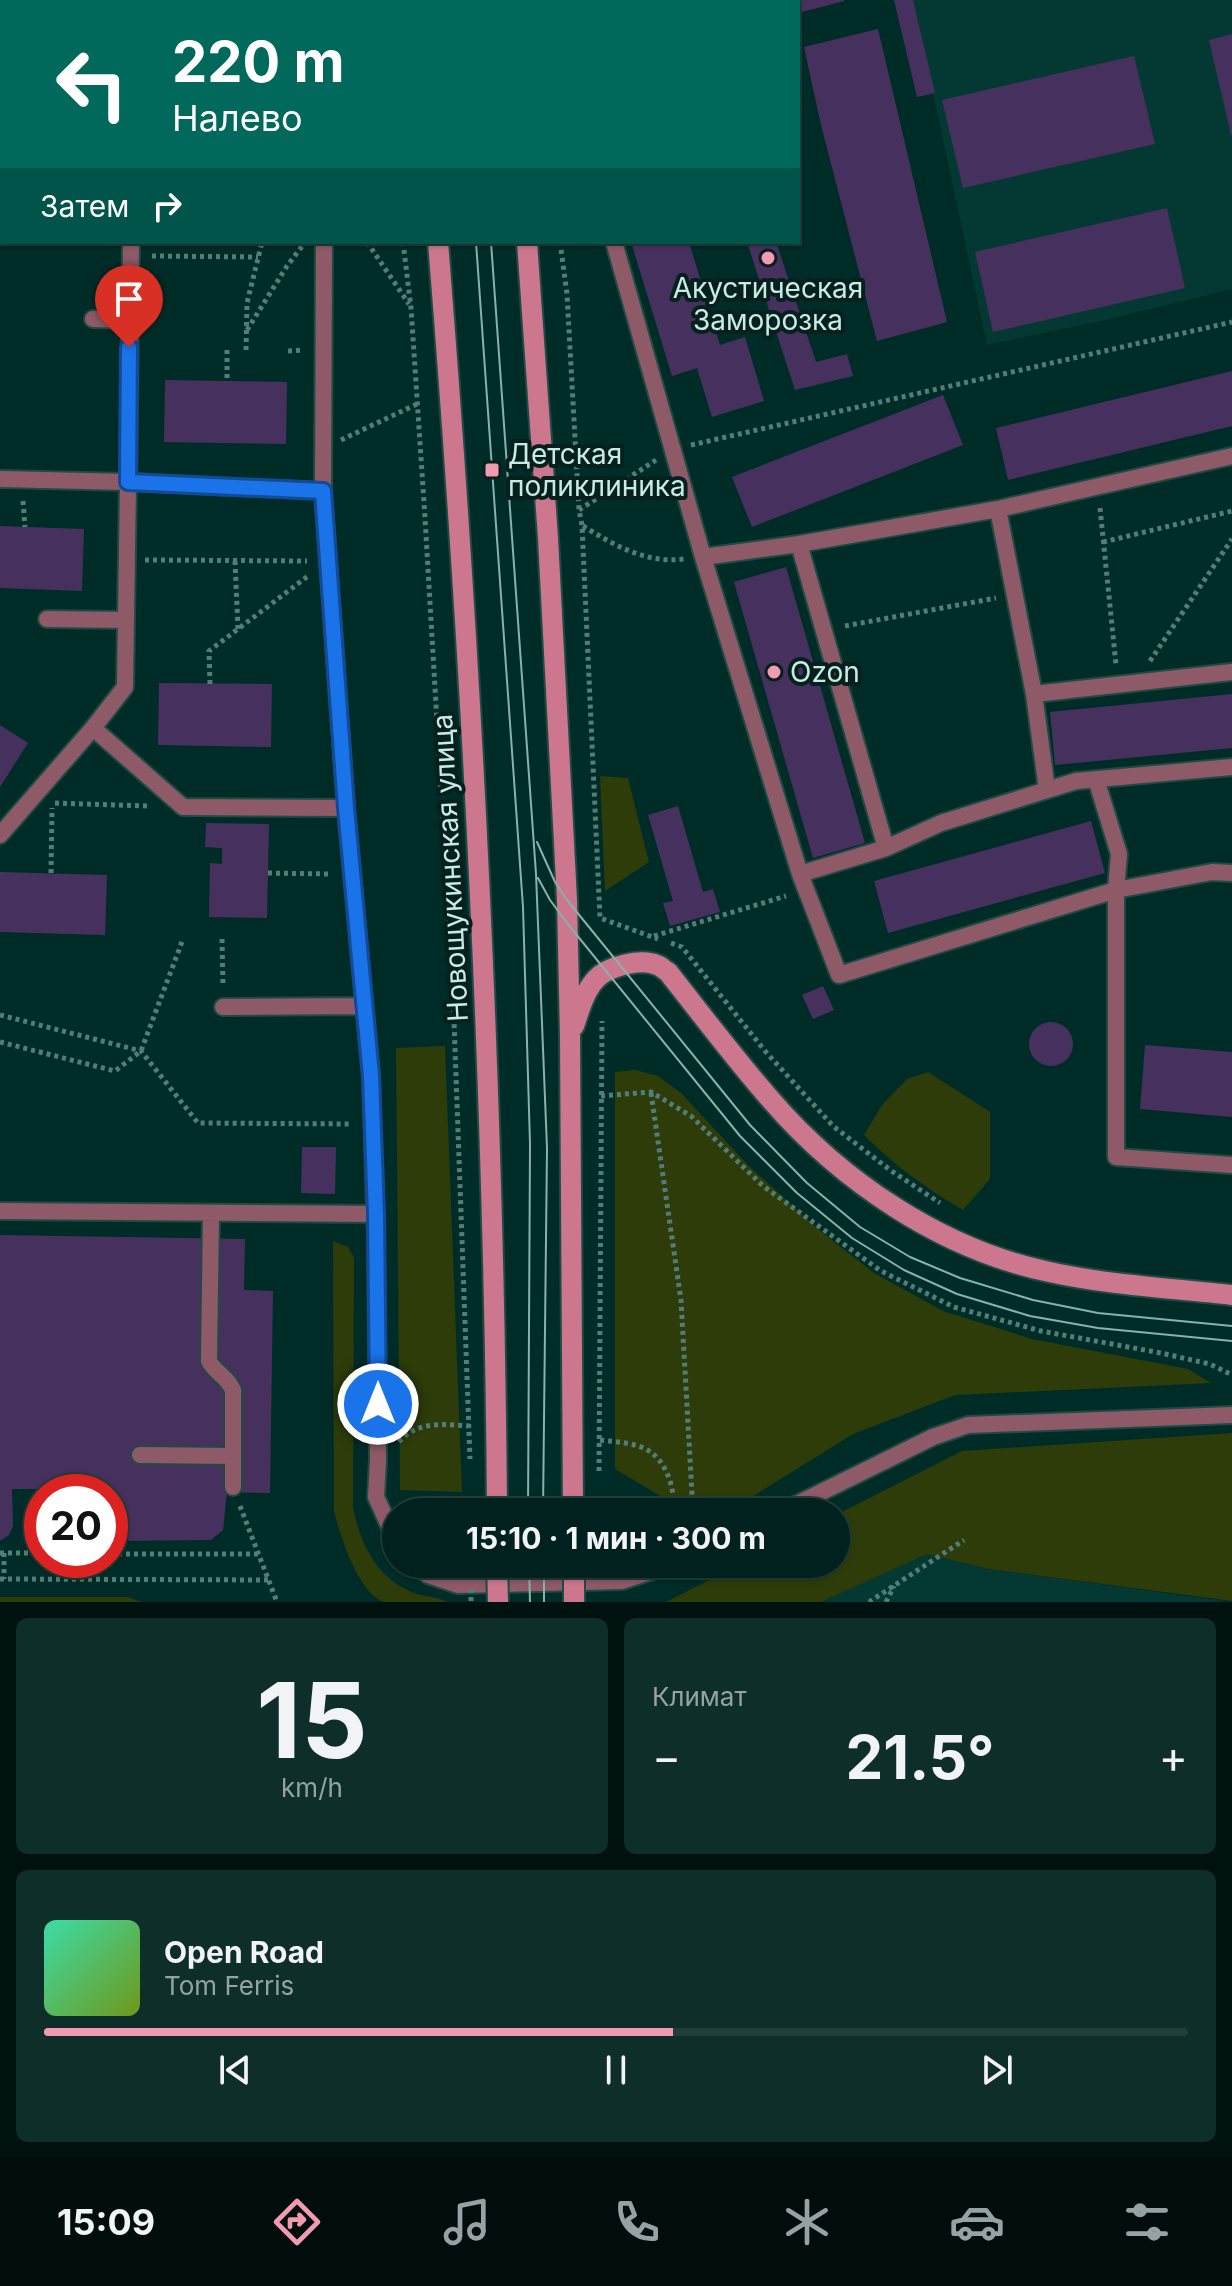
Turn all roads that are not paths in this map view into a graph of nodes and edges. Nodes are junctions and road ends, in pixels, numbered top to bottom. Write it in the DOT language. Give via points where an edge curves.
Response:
graph roads {
  1 [pos="324,244"];
  2 [pos="438,244"];
  3 [pos="527,244"];
  4 [pos="615,244"];
  5 [pos="131,249"];
  6 [pos="93,319"];
  7 [pos="129,320"];
  8 [pos="1232,456"];
  9 [pos="0,479"];
  10 [pos="128,482"];
  11 [pos="323,491"];
  12 [pos="998,509"];
  13 [pos="799,544"];
  14 [pos="703,557"];
  15 [pos="47,619"];
  16 [pos="125,620"];
  17 [pos="1232,672"];
  18 [pos="1034,694"];
  19 [pos="93,728"];
  20 [pos="1232,767"];
  21 [pos="1096,779"];
  22 [pos="1047,790"];
  23 [pos="346,808"];
  24 [pos="0,835"];
  25 [pos="886,848"];
  26 [pos="1232,873"];
  27 [pos="803,882"];
  28 [pos="1116,890"];
  29 [pos="364,1006"];
  30 [pos="223,1007"];
  31 [pos="570,1037"];
  32 [pos="1232,1165"];
  33 [pos="0,1211"];
  34 [pos="211,1213"];
  35 [pos="376,1214"];
  36 [pos="1232,1295"];
  37 [pos="1232,1415"];
  38 [pos="140,1455"];
  39 [pos="233,1456"];
  40 [pos="233,1487"];
  41 [pos="497,1498"];
  42 [pos="573,1498"];
  43 [pos="809,1498"];
  44 [pos="382,1510"];
  45 [pos="437,1578"];
  46 [pos="497,1578"];
  47 [pos="574,1578"];
  48 [pos="631,1578"];
  49 [pos="498,1602"];
  50 [pos="574,1602"];
  1 -- 11 [label="lane"];
  2 -- 41 [label="main road, Новощукинская улица" via="477,817 491,1149"];
  3 -- 31 [label="main road" via="556,677"];
  4 -- 14 [label="lane"];
  5 -- 7 [label="lane"];
  6 -- 7 [label="lane"];
  7 -- 10 [label="lane"];
  8 -- 12 [label="lane"];
  9 -- 10 [label="lane"];
  10 -- 11 [label="lane"];
  10 -- 16 [label="lane"];
  11 -- 23 [label="lane"];
  12 -- 13 [label="lane"];
  12 -- 18 [label="lane"];
  13 -- 14 [label="lane"];
  13 -- 25 [label="lane"];
  14 -- 27 [label="lane"];
  15 -- 16 [label="lane"];
  16 -- 19 [label="lane" via="125,687"];
  17 -- 18 [label="lane"];
  18 -- 22 [label="lane"];
  19 -- 23 [label="lane" via="183,807"];
  19 -- 24 [label="lane"];
  20 -- 21 [label="lane"];
  21 -- 22 [label="lane"];
  21 -- 28 [label="lane" via="1119,854"];
  22 -- 25 [label="lane" via="941,823"];
  23 -- 29 [label="lane"];
  25 -- 27 [label="lane"];
  26 -- 28 [label="lane"];
  27 -- 28 [label="lane" via="839,975"];
  28 -- 32 [label="lane" via="1116,1157"];
  29 -- 30 [label="lane"];
  29 -- 35 [label="lane"];
  31 -- 36 [label="main road" via="586,993 599,975 620,965 656,964 790,1120 845,1172 908,1215 979,1250 1046,1272"];
  31 -- 42 [label="main road"];
  33 -- 34 [label="lane"];
  34 -- 35 [label="lane"];
  34 -- 39 [label="lane" via="209,1361 233,1390"];
  35 -- 44 [label="lane" via="376,1497"];
  37 -- 43 [label="lane" via="968,1425"];
  38 -- 39 [label="lane"];
  39 -- 40 [label="lane"];
  45 -- 48 [label="lane" via="458,1585"];
  46 -- 49 [label="main road, bridge"];
  47 -- 50 [label="main road, bridge"];
}
